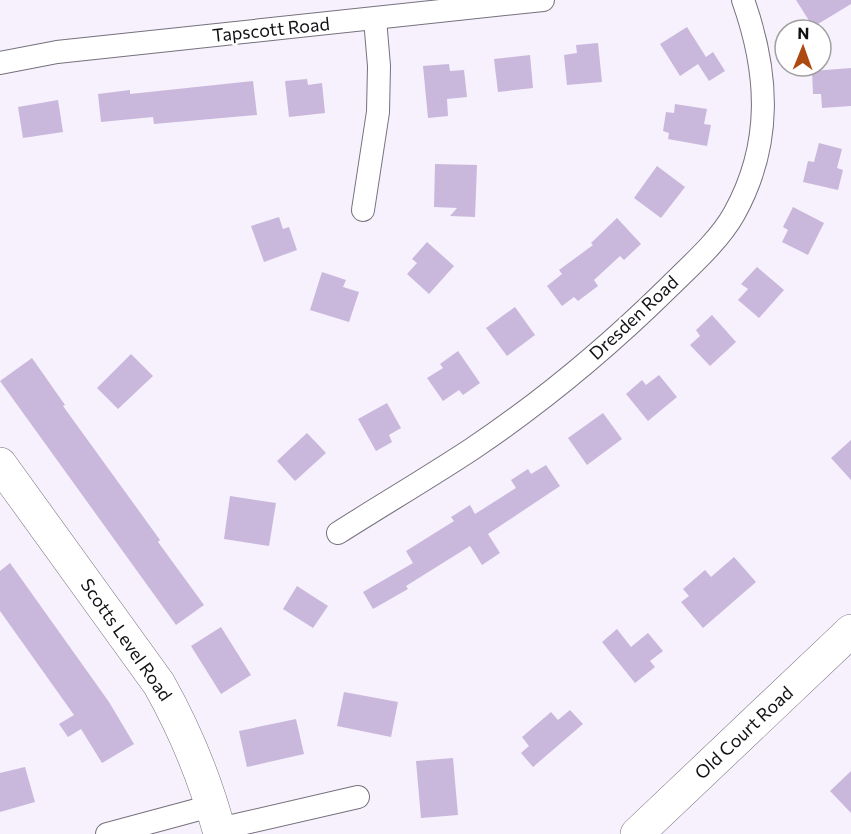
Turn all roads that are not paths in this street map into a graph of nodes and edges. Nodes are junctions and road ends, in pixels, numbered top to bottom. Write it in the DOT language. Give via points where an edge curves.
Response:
graph roads {
  1 [pos="543,0"];
  2 [pos="743,0"];
  3 [pos="375,19"];
  4 [pos="0,63"];
  5 [pos="363,210"];
  6 [pos="0,464"];
  7 [pos="338,533"];
  8 [pos="851,631"];
  9 [pos="358,797"];
  10 [pos="217,823"];
  11 [pos="107,834"];
  12 [pos="638,834"];
  1 -- 3 [label="street, Tapscott Road"];
  2 -- 7 [label="street, Dresden Road" via="760,56 764,108 756,161 734,215 696,260 623,332 552,390 473,448"];
  3 -- 4 [label="street, Tapscott Road" via="57,52"];
  3 -- 5 [label="street" via="378,112"];
  6 -- 10 [label="street, Scotts Level Road" via="159,684 191,746"];
  8 -- 12 [label="street, Old Court Road"];
  9 -- 10 [label="street"];
  10 -- 11 [label="street"];
}
